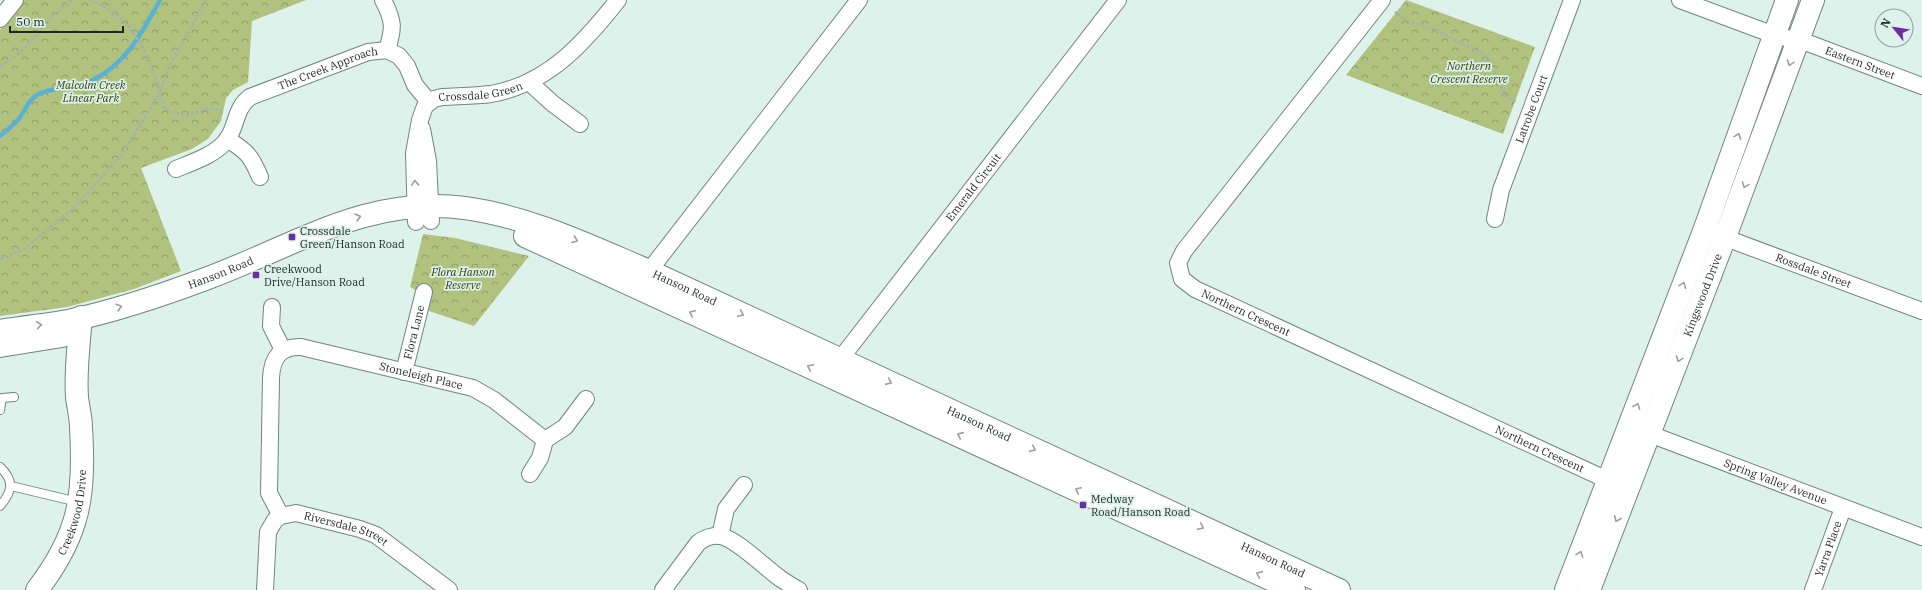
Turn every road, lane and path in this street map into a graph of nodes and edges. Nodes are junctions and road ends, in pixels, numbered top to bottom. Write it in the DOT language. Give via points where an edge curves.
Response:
graph roads {
  1 [pos="15,0"];
  2 [pos="73,0"];
  3 [pos="90,0"];
  4 [pos="206,0"];
  5 [pos="383,0"];
  6 [pos="860,0"];
  7 [pos="1118,0"];
  8 [pos="1382,0"];
  9 [pos="1572,0"];
  10 [pos="1680,0"];
  11 [pos="1787,0"];
  12 [pos="1813,0"];
  13 [pos="612,2"];
  14 [pos="1395,12"];
  15 [pos="0,19"];
  16 [pos="1774,35"];
  17 [pos="1799,40"];
  18 [pos="387,50"];
  19 [pos="1490,61"];
  20 [pos="0,66"];
  21 [pos="1463,77"];
  22 [pos="529,82"];
  23 [pos="1922,86"];
  24 [pos="160,93"];
  25 [pos="429,102"];
  26 [pos="1517,102"];
  27 [pos="237,114"];
  28 [pos="580,124"];
  29 [pos="227,139"];
  30 [pos="176,169"];
  31 [pos="260,177"];
  32 [pos="423,214"];
  33 [pos="1495,219"];
  34 [pos="1704,231"];
  35 [pos="1725,237"];
  36 [pos="0,259"];
  37 [pos="643,279"];
  38 [pos="424,292"];
  39 [pos="272,307"];
  40 [pos="1922,311"];
  41 [pos="87,324"];
  42 [pos="0,331"];
  43 [pos="55,338"];
  44 [pos="0,346"];
  45 [pos="283,350"];
  46 [pos="78,368"];
  47 [pos="837,369"];
  48 [pos="404,372"];
  49 [pos="14,397"];
  50 [pos="586,400"];
  51 [pos="0,410"];
  52 [pos="81,426"];
  53 [pos="1629,426"];
  54 [pos="1650,434"];
  55 [pos="545,440"];
  56 [pos="0,467"];
  57 [pos="530,474"];
  58 [pos="1608,481"];
  59 [pos="744,485"];
  60 [pos="11,486"];
  61 [pos="1629,489"];
  62 [pos="79,503"];
  63 [pos="0,506"];
  64 [pos="1843,508"];
  65 [pos="281,516"];
  66 [pos="720,536"];
  67 [pos="1922,537"];
  68 [pos="37,590"];
  69 [pos="266,590"];
  70 [pos="449,590"];
  71 [pos="662,590"];
  72 [pos="799,590"];
  73 [pos="1294,590"];
  74 [pos="1339,590"];
  75 [pos="1566,590"];
  76 [pos="1589,590"];
  77 [pos="1812,590"];
  1 -- 15 [label="street"];
  2 -- 20 [label="path" via="60,10 25,49"];
  3 -- 24 [label="path" via="130,26 148,60"];
  4 -- 24 [label="path" via="168,69"];
  5 -- 18 [label="street" via="393,24"];
  6 -- 37 [label="street"];
  7 -- 47 [label="street, Emerald Circuit"];
  8 -- 58 [label="street, Northern Crescent" via="1184,251 1178,263 1182,279 1195,289"];
  9 -- 33 [label="street, Latrobe Court" via="1501,190"];
  10 -- 16 [label="street"];
  11 -- 16 [label="street, Kingswood Drive"];
  12 -- 17 [label="street, Kingswood Drive"];
  13 -- 22 [label="street, Crossdale Green" via="575,50 559,64"];
  14 -- 19 [label="path" via="1410,22 1437,30 1479,50"];
  16 -- 17 [label="street"];
  34 -- 16 [label="street, Kingswood Drive, one-way"];
  17 -- 23 [label="street, Eastern Street"];
  17 -- 35 [label="street, Kingswood Drive, one-way"];
  18 -- 25 [label="street, The Creek Approach" via="403,60 415,85"];
  18 -- 27 [label="street, The Creek Approach" via="368,52 250,97 240,106"];
  19 -- 21 [label="path" via="1470,66"];
  19 -- 26 [label="path" via="1506,97"];
  22 -- 25 [label="street, Crossdale Green" via="492,94 442,97"];
  22 -- 28 [label="street, Crossdale Green"];
  24 -- 27 [label="path" via="165,109 186,116 209,108"];
  24 -- 36 [label="path" via="120,157 74,208 24,248"];
  25 -- 32 [label="street, Crossdale Green" via="422,111 414,153"];
  27 -- 29 [label="street, The Creek Approach"];
  29 -- 30 [label="street, The Creek Approach" via="206,156"];
  29 -- 31 [label="street" via="247,152"];
  32 -- 37 [label="street, Hanson Road" via="464,208 517,220 581,242"];
  32 -- 41 [label="street, Hanson Road" via="310,247 168,308"];
  34 -- 35 [label="street, Rossdale Street"];
  53 -- 34 [label="street, Kingswood Drive, one-way"];
  35 -- 40 [label="street, Rossdale Street"];
  35 -- 54 [label="street, Kingswood Drive, one-way"];
  37 -- 47 [label="street, Hanson Road"];
  38 -- 48 [label="street, Flora Lane"];
  39 -- 45 [label="street" via="271,326"];
  42 -- 41 [label="street, Hanson Road, one-way"];
  41 -- 43 [label="street, Hanson Road"];
  41 -- 46 [label="street, Creekwood Drive"];
  41 -- 52 [label="street, Creekwood Drive" via="91,379"];
  43 -- 44 [label="street, Hanson Road"];
  43 -- 46 [label="street" via="72,355"];
  45 -- 48 [label="street, Stoneleigh Place" via="301,347"];
  45 -- 65 [label="street" via="272,365 271,373 268,484 271,498"];
  46 -- 52 [label="street, Creekwood Drive" via="77,396"];
  73 -- 47 [label="street, Hanson Road, one-way"];
  47 -- 74 [label="street, Hanson Road, one-way"];
  48 -- 55 [label="street, Stoneleigh Place" via="473,388 494,400"];
  49 -- 51 [label="lane" via="2,398"];
  50 -- 55 [label="street" via="565,427"];
  52 -- 62 [label="street, Creekwood Drive"];
  53 -- 54 [label="street, Spring Valley Avenue"];
  53 -- 58 [label="street, Kingswood Drive"];
  54 -- 61 [label="street, Kingswood Drive"];
  54 -- 64 [label="street, Spring Valley Avenue"];
  55 -- 57 [label="street" via="540,458"];
  56 -- 60 [label="lane"];
  58 -- 61 [label="street, Northern Crescent"];
  75 -- 58 [label="street, Kingswood Drive, one-way"];
  59 -- 66 [label="street" via="726,509"];
  60 -- 62 [label="lane"];
  60 -- 63 [label="lane" via="9,495"];
  61 -- 76 [label="street, Kingswood Drive, one-way"];
  62 -- 68 [label="street, Creekwood Drive" via="67,544"];
  64 -- 67 [label="street, Spring Valley Avenue"];
  64 -- 77 [label="street, Yarra Place"];
  65 -- 69 [label="street" via="275,520 268,532"];
  65 -- 70 [label="street, Riversdale Street" via="296,513 368,531 385,540"];
  66 -- 71 [label="street" via="712,536 698,543"];
  66 -- 72 [label="street" via="734,542"];
}
